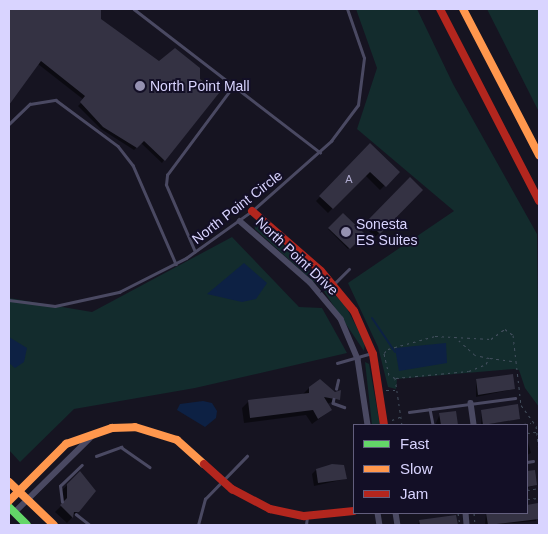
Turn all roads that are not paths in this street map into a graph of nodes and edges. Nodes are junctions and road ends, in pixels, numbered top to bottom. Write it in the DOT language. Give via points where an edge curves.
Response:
graph roads {
  1 [pos="134,9"];
  2 [pos="347,9"];
  3 [pos="440,9"];
  4 [pos="463,9"];
  5 [pos="234,85"];
  6 [pos="9,124"];
  7 [pos="320,152"];
  8 [pos="539,156"];
  9 [pos="539,201"];
  10 [pos="252,211"];
  11 [pos="240,221"];
  12 [pos="195,252"];
  13 [pos="176,264"];
  14 [pos="349,269"];
  15 [pos="334,284"];
  16 [pos="9,300"];
  17 [pos="372,352"];
  18 [pos="358,359"];
  19 [pos="337,364"];
  20 [pos="338,380"];
  21 [pos="336,389"];
  22 [pos="515,398"];
  23 [pos="334,399"];
  24 [pos="471,403"];
  25 [pos="344,407"];
  26 [pos="430,409"];
  27 [pos="409,412"];
  28 [pos="387,423"];
  29 [pos="368,424"];
  30 [pos="432,424"];
  31 [pos="474,424"];
  32 [pos="100,432"];
  33 [pos="96,456"];
  34 [pos="247,456"];
  35 [pos="533,461"];
  36 [pos="528,462"];
  37 [pos="82,465"];
  38 [pos="150,467"];
  39 [pos="222,481"];
  40 [pos="9,482"];
  41 [pos="18,490"];
  42 [pos="27,499"];
  43 [pos="9,501"];
  44 [pos="62,502"];
  45 [pos="353,511"];
  46 [pos="11,513"];
  47 [pos="76,514"];
  48 [pos="307,516"];
  49 [pos="27,525"];
  50 [pos="54,525"];
  51 [pos="90,525"];
  52 [pos="198,525"];
  53 [pos="306,525"];
  1 -- 5 [label="lane"];
  2 -- 7 [label="lane, North Point Circle" via="364,58 363,88 354,112"];
  3 -- 9 [label="main road"];
  4 -- 8 [label="main road"];
  5 -- 7 [label="lane"];
  5 -- 12 [label="lane" via="166,175 166,185"];
  6 -- 13 [label="lane" via="30,104 56,100 118,146 133,165"];
  7 -- 10 [label="lane, North Point Circle"];
  10 -- 11 [label="lane, North Point Circle"];
  10 -- 15 [label="main road, North Point Drive"];
  11 -- 12 [label="lane, North Point Circle"];
  11 -- 18 [label="street, North Point Drive" via="322,294 341,319"];
  12 -- 13 [label="lane, North Point Circle"];
  13 -- 16 [label="lane, North Point Circle" via="128,289 83,302 45,306"];
  14 -- 15 [label="lane"];
  15 -- 17 [label="main road, North Point Drive" via="354,311"];
  17 -- 18 [label="lane"];
  17 -- 28 [label="main road, North Point Drive"];
  18 -- 19 [label="lane"];
  18 -- 29 [label="street, North Point Drive"];
  20 -- 21 [label="lane"];
  22 -- 24 [label="lane"];
  23 -- 25 [label="lane" via="333,403"];
  24 -- 26 [label="lane"];
  24 -- 31 [label="street"];
  26 -- 27 [label="lane"];
  26 -- 30 [label="lane"];
  32 -- 39 [label="main road" via="135,427 166,435"];
  32 -- 41 [label="main road" via="66,444"];
  32 -- 42 [label="street" via="73,451"];
  33 -- 38 [label="lane" via="121,447"];
  34 -- 39 [label="lane"];
  35 -- 36 [label="lane"];
  37 -- 44 [label="lane" via="60,486"];
  39 -- 48 [label="main road" via="260,506"];
  39 -- 52 [label="lane" via="205,499"];
  40 -- 41 [label="main road"];
  41 -- 42 [label="main road"];
  41 -- 43 [label="main road"];
  42 -- 46 [label="street"];
  42 -- 50 [label="main road"];
  45 -- 48 [label="main road"];
  46 -- 49 [label="main road"];
  47 -- 51 [label="lane"];
  48 -- 53 [label="lane"];
}
